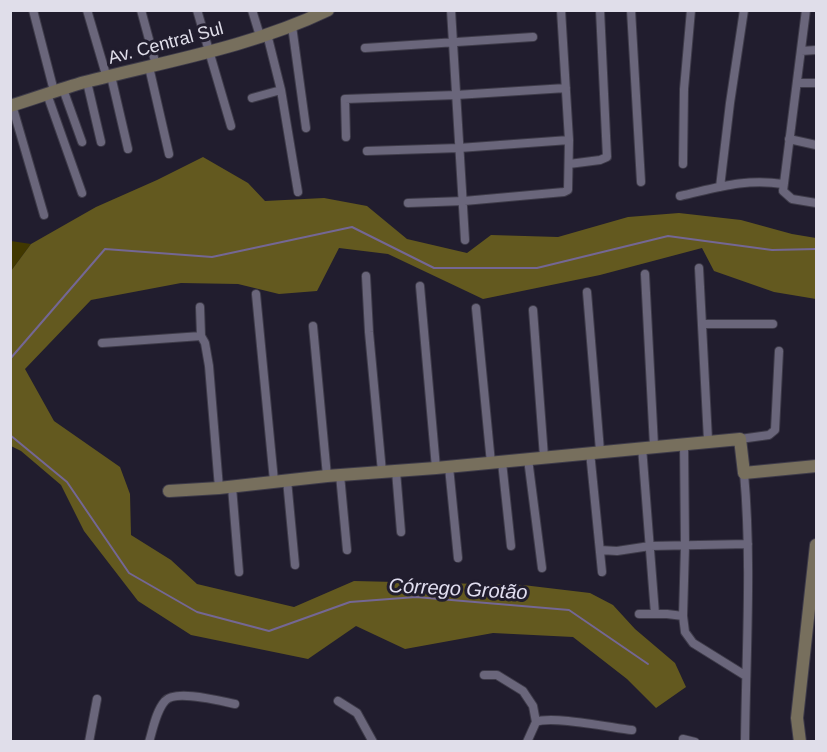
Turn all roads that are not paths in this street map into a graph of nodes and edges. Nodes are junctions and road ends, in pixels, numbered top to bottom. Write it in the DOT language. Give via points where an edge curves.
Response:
graph roads {
  1 [pos="33,10"];
  2 [pos="87,10"];
  3 [pos="141,10"];
  4 [pos="197,10"];
  5 [pos="252,10"];
  6 [pos="328,10"];
  7 [pos="451,10"];
  8 [pos="561,10"];
  9 [pos="600,10"];
  10 [pos="631,10"];
  11 [pos="691,10"];
  12 [pos="744,10"];
  13 [pos="806,10"];
  14 [pos="305,16"];
  15 [pos="292,26"];
  16 [pos="263,35"];
  17 [pos="533,37"];
  18 [pos="453,42"];
  19 [pos="365,48"];
  20 [pos="816,50"];
  21 [pos="801,51"];
  22 [pos="211,52"];
  23 [pos="153,66"];
  24 [pos="109,77"];
  25 [pos="87,82"];
  26 [pos="796,83"];
  27 [pos="816,83"];
  28 [pos="566,88"];
  29 [pos="281,90"];
  30 [pos="55,91"];
  31 [pos="456,95"];
  32 [pos="252,98"];
  33 [pos="11,106"];
  34 [pos="231,126"];
  35 [pos="306,128"];
  36 [pos="346,136"];
  37 [pos="789,139"];
  38 [pos="569,140"];
  39 [pos="82,142"];
  40 [pos="101,142"];
  41 [pos="816,146"];
  42 [pos="459,148"];
  43 [pos="128,149"];
  44 [pos="367,151"];
  45 [pos="169,154"];
  46 [pos="569,164"];
  47 [pos="683,164"];
  48 [pos="641,182"];
  49 [pos="783,184"];
  50 [pos="720,187"];
  51 [pos="298,192"];
  52 [pos="82,193"];
  53 [pos="680,196"];
  54 [pos="464,201"];
  55 [pos="408,203"];
  56 [pos="816,203"];
  57 [pos="44,215"];
  58 [pos="465,240"];
  59 [pos="699,268"];
  60 [pos="645,274"];
  61 [pos="366,276"];
  62 [pos="420,286"];
  63 [pos="587,292"];
  64 [pos="256,294"];
  65 [pos="200,307"];
  66 [pos="476,308"];
  67 [pos="534,310"];
  68 [pos="704,324"];
  69 [pos="772,324"];
  70 [pos="313,326"];
  71 [pos="201,336"];
  72 [pos="102,344"];
  73 [pos="779,351"];
  74 [pos="740,439"];
  75 [pos="708,441"];
  76 [pos="684,443"];
  77 [pos="648,446"];
  78 [pos="595,452"];
  79 [pos="544,457"];
  80 [pos="528,459"];
  81 [pos="496,462"];
  82 [pos="816,466"];
  83 [pos="449,467"];
  84 [pos="436,468"];
  85 [pos="396,471"];
  86 [pos="382,472"];
  87 [pos="744,473"];
  88 [pos="333,476"];
  89 [pos="281,481"];
  90 [pos="226,487"];
  91 [pos="169,491"];
  92 [pos="401,532"];
  93 [pos="748,544"];
  94 [pos="816,544"];
  95 [pos="511,546"];
  96 [pos="650,546"];
  97 [pos="686,546"];
  98 [pos="347,550"];
  99 [pos="600,550"];
  100 [pos="458,558"];
  101 [pos="295,565"];
  102 [pos="542,568"];
  103 [pos="239,572"];
  104 [pos="602,572"];
  105 [pos="814,590"];
  106 [pos="639,614"];
  107 [pos="655,614"];
  108 [pos="683,616"];
  109 [pos="484,675"];
  110 [pos="746,676"];
  111 [pos="98,699"];
  112 [pos="338,700"];
  113 [pos="235,704"];
  114 [pos="537,722"];
  115 [pos="632,730"];
  116 [pos="89,741"];
  117 [pos="149,741"];
  118 [pos="374,741"];
  119 [pos="527,741"];
  120 [pos="683,741"];
  121 [pos="695,741"];
  122 [pos="745,741"];
  123 [pos="800,741"];
  1 -- 30 [label="street"];
  2 -- 24 [label="street"];
  3 -- 23 [label="street"];
  4 -- 22 [label="street"];
  5 -- 16 [label="street"];
  6 -- 14 [label="street, Av. Central Sul"];
  7 -- 18 [label="street"];
  8 -- 28 [label="street"];
  9 -- 46 [label="street" via="607,157"];
  10 -- 48 [label="street"];
  11 -- 47 [label="street"];
  12 -- 50 [label="street"];
  13 -- 21 [label="street"];
  14 -- 15 [label="street, Av. Central Sul"];
  15 -- 16 [label="street, Av. Central Sul"];
  15 -- 35 [label="street"];
  16 -- 22 [label="street, Av. Central Sul"];
  16 -- 29 [label="street"];
  17 -- 18 [label="street"];
  18 -- 19 [label="street"];
  18 -- 31 [label="street"];
  20 -- 21 [label="street"];
  21 -- 26 [label="street"];
  22 -- 23 [label="street, Av. Central Sul"];
  22 -- 34 [label="street"];
  23 -- 24 [label="street, Av. Central Sul"];
  23 -- 45 [label="street"];
  24 -- 25 [label="street, Av. Central Sul"];
  24 -- 43 [label="street"];
  25 -- 30 [label="street, Av. Central Sul"];
  25 -- 40 [label="street"];
  26 -- 27 [label="street"];
  26 -- 37 [label="street"];
  28 -- 31 [label="street"];
  28 -- 38 [label="street"];
  29 -- 32 [label="street"];
  29 -- 51 [label="street"];
  30 -- 33 [label="street, Av. Central Sul"];
  30 -- 39 [label="street"];
  30 -- 52 [label="street"];
  31 -- 36 [label="street" via="345,99"];
  31 -- 42 [label="street"];
  33 -- 57 [label="street"];
  37 -- 41 [label="street"];
  37 -- 49 [label="street"];
  38 -- 42 [label="street"];
  38 -- 46 [label="street"];
  42 -- 44 [label="street"];
  42 -- 54 [label="street"];
  46 -- 54 [label="street" via="569,185 564,192"];
  49 -- 50 [label="street" via="757,181"];
  49 -- 56 [label="street" via="785,194 792,199"];
  50 -- 53 [label="street"];
  54 -- 55 [label="street"];
  54 -- 58 [label="street"];
  59 -- 68 [label="street"];
  60 -- 77 [label="street"];
  61 -- 86 [label="street"];
  62 -- 84 [label="street"];
  63 -- 78 [label="street"];
  64 -- 89 [label="street"];
  65 -- 71 [label="street"];
  66 -- 81 [label="street"];
  67 -- 79 [label="street"];
  68 -- 69 [label="street"];
  68 -- 75 [label="street"];
  70 -- 88 [label="street"];
  71 -- 72 [label="street"];
  71 -- 90 [label="street"];
  73 -- 74 [label="street" via="775,430 769,435"];
  74 -- 75 [label="street"];
  74 -- 87 [label="street"];
  75 -- 76 [label="street"];
  76 -- 77 [label="street"];
  76 -- 97 [label="street"];
  77 -- 78 [label="street"];
  77 -- 96 [label="street"];
  78 -- 79 [label="street"];
  78 -- 99 [label="street"];
  79 -- 80 [label="street"];
  80 -- 81 [label="street"];
  80 -- 102 [label="street"];
  81 -- 83 [label="street"];
  81 -- 95 [label="street"];
  82 -- 87 [label="street"];
  83 -- 84 [label="street"];
  83 -- 100 [label="street"];
  84 -- 85 [label="street"];
  85 -- 86 [label="street"];
  85 -- 92 [label="street"];
  86 -- 88 [label="street"];
  87 -- 93 [label="street"];
  88 -- 89 [label="street"];
  88 -- 98 [label="street"];
  89 -- 90 [label="street"];
  89 -- 101 [label="street"];
  90 -- 91 [label="street"];
  90 -- 103 [label="street"];
  93 -- 97 [label="street"];
  93 -- 110 [label="street"];
  94 -- 105 [label="street"];
  96 -- 97 [label="street"];
  96 -- 99 [label="street"];
  96 -- 107 [label="street"];
  97 -- 108 [label="street"];
  99 -- 104 [label="street"];
  105 -- 123 [label="street" via="797,718"];
  106 -- 107 [label="street"];
  107 -- 108 [label="street"];
  108 -- 110 [label="street" via="685,632 693,643"];
  109 -- 114 [label="street" via="497,675 523,691"];
  110 -- 122 [label="street"];
  111 -- 116 [label="street"];
  112 -- 118 [label="street" via="357,713"];
  113 -- 117 [label="street" via="171,696 162,705"];
  114 -- 115 [label="street" via="563,720"];
  114 -- 119 [label="street"];
  120 -- 121 [label="street"];
}
